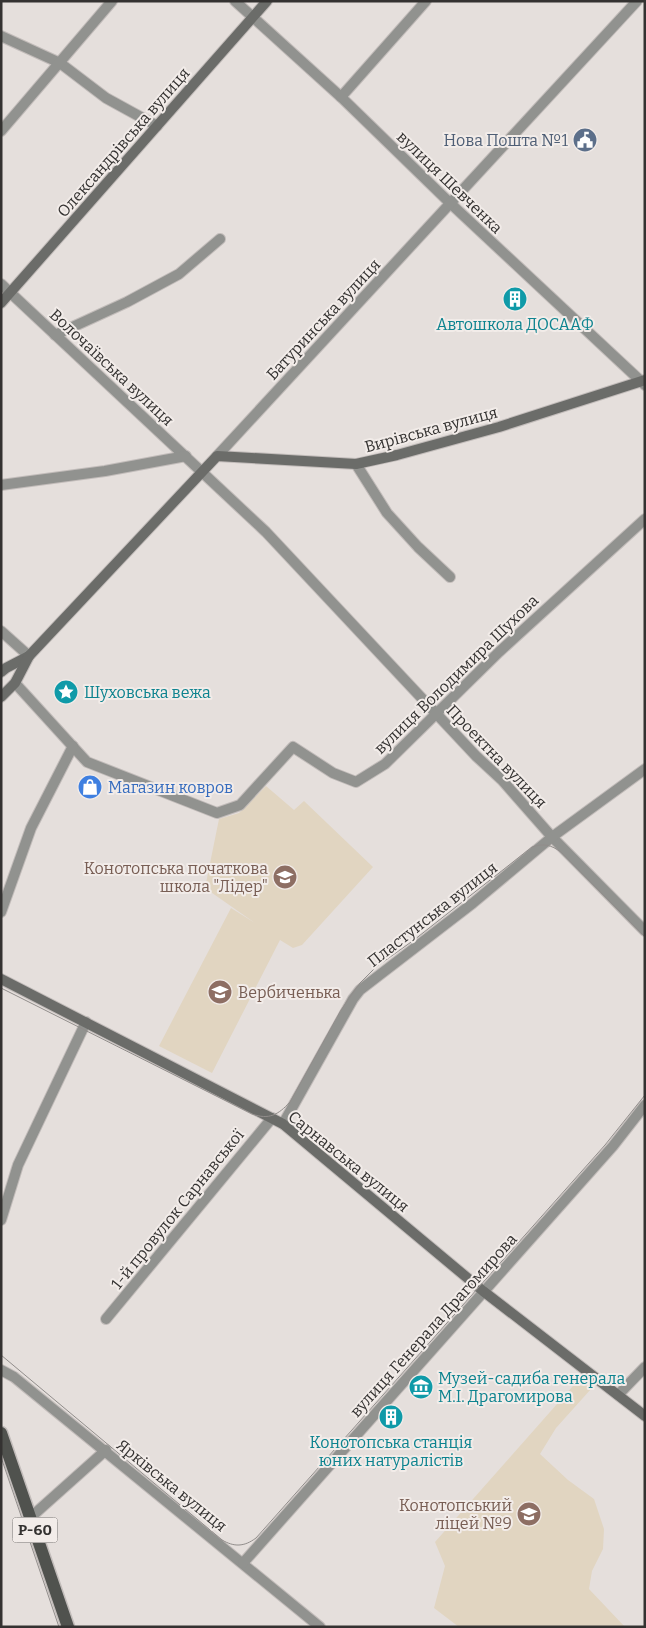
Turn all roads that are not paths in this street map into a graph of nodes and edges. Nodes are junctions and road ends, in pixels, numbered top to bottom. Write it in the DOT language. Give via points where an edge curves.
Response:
graph roads {
  1 [pos="112,1"];
  2 [pos="235,1"];
  3 [pos="267,1"];
  4 [pos="426,1"];
  5 [pos="637,1"];
  6 [pos="252,18"];
  7 [pos="1,36"];
  8 [pos="60,63"];
  9 [pos="341,98"];
  10 [pos="156,126"];
  11 [pos="1,131"];
  12 [pos="450,203"];
  13 [pos="220,239"];
  14 [pos="1,284"];
  15 [pos="10,293"];
  16 [pos="1,303"];
  17 [pos="55,335"];
  18 [pos="643,382"];
  19 [pos="186,456"];
  20 [pos="217,456"];
  21 [pos="356,464"];
  22 [pos="202,472"];
  23 [pos="1,485"];
  24 [pos="645,519"];
  25 [pos="450,576"];
  26 [pos="1,630"];
  27 [pos="29,656"];
  28 [pos="1,672"];
  29 [pos="15,683"];
  30 [pos="1,697"];
  31 [pos="436,713"];
  32 [pos="72,746"];
  33 [pos="645,769"];
  34 [pos="552,837"];
  35 [pos="1,912"];
  36 [pos="645,931"];
  37 [pos="1,979"];
  38 [pos="86,1022"];
  39 [pos="645,1105"];
  40 [pos="272,1118"];
  41 [pos="283,1124"];
  42 [pos="1,1220"];
  43 [pos="483,1291"];
  44 [pos="106,1319"];
  45 [pos="645,1367"];
  46 [pos="1,1370"];
  47 [pos="618,1395"];
  48 [pos="645,1416"];
  49 [pos="1,1433"];
  50 [pos="106,1450"];
  51 [pos="31,1517"];
  52 [pos="243,1563"];
  53 [pos="68,1627"];
  54 [pos="320,1627"];
  1 -- 8 [label="street"];
  2 -- 6 [label="street, вулиця Шевченка"];
  3 -- 6 [label="main road, Олександрівська вулиця"];
  4 -- 9 [label="street"];
  5 -- 12 [label="street, Батуринська вулиця"];
  6 -- 9 [label="street, вулиця Шевченка"];
  6 -- 10 [label="main road, Олександрівська вулиця"];
  7 -- 8 [label="street"];
  8 -- 10 [label="street" via="106,98"];
  8 -- 11 [label="street"];
  9 -- 12 [label="street, вулиця Шевченка"];
  10 -- 15 [label="main road, Олександрівська вулиця"];
  12 -- 18 [label="street, вулиця Шевченка"];
  12 -- 20 [label="street, Батуринська вулиця"];
  13 -- 17 [label="street" via="180,274"];
  14 -- 15 [label="street, Волочаївська вулиця"];
  15 -- 16 [label="main road, Олександрівська вулиця"];
  15 -- 17 [label="street, Волочаївська вулиця"];
  17 -- 19 [label="street, Волочаївська вулиця"];
  18 -- 21 [label="main road, Вирівська вулиця" via="499,427"];
  19 -- 22 [label="street, Волочаївська вулиця"];
  19 -- 23 [label="street"];
  20 -- 21 [label="main road, Вирівська вулиця"];
  20 -- 22 [label="main road, Батуринська вулиця"];
  21 -- 25 [label="street" via="387,514"];
  22 -- 27 [label="main road, Батуринська вулиця"];
  22 -- 31 [label="street, Проектна вулиця" via="266,532"];
  24 -- 31 [label="street, вулиця Володимира Шухова"];
  26 -- 27 [label="street"];
  27 -- 28 [label="main road"];
  27 -- 29 [label="main road"];
  29 -- 30 [label="main road"];
  29 -- 32 [label="street, вулиця Володимира Шухова"];
  31 -- 32 [label="street, вулиця Володимира Шухова" via="385,764 356,782 333,773 293,747 240,804 217,814 87,762"];
  31 -- 34 [label="street, Проектна вулиця"];
  32 -- 35 [label="street" via="31,828"];
  33 -- 34 [label="street, Пластунська вулиця"];
  34 -- 36 [label="street, Проектна вулиця"];
  34 -- 41 [label="street, Пластунська вулиця" via="360,990"];
  37 -- 38 [label="main road, Сарнавська вулиця"];
  38 -- 40 [label="main road, Сарнавська вулиця"];
  38 -- 42 [label="street" via="18,1165"];
  39 -- 43 [label="street, вулиця Генерала Драгомирова" via="613,1146"];
  40 -- 41 [label="main road, Сарнавська вулиця"];
  40 -- 44 [label="street, 1-й провулок Сарнавської"];
  41 -- 43 [label="main road, Сарнавська вулиця"];
  43 -- 47 [label="main road, Сарнавська вулиця"];
  43 -- 52 [label="street, вулиця Генерала Драгомирова"];
  45 -- 47 [label="street"];
  46 -- 50 [label="street, Ярківська вулиця"];
  47 -- 48 [label="main road, Сарнавська вулиця"];
  49 -- 51 [label="main road, Р-60"];
  50 -- 51 [label="street"];
  50 -- 52 [label="street, Ярківська вулиця"];
  51 -- 53 [label="main road, Р-60"];
  52 -- 54 [label="street, Ярківська вулиця"];
}
